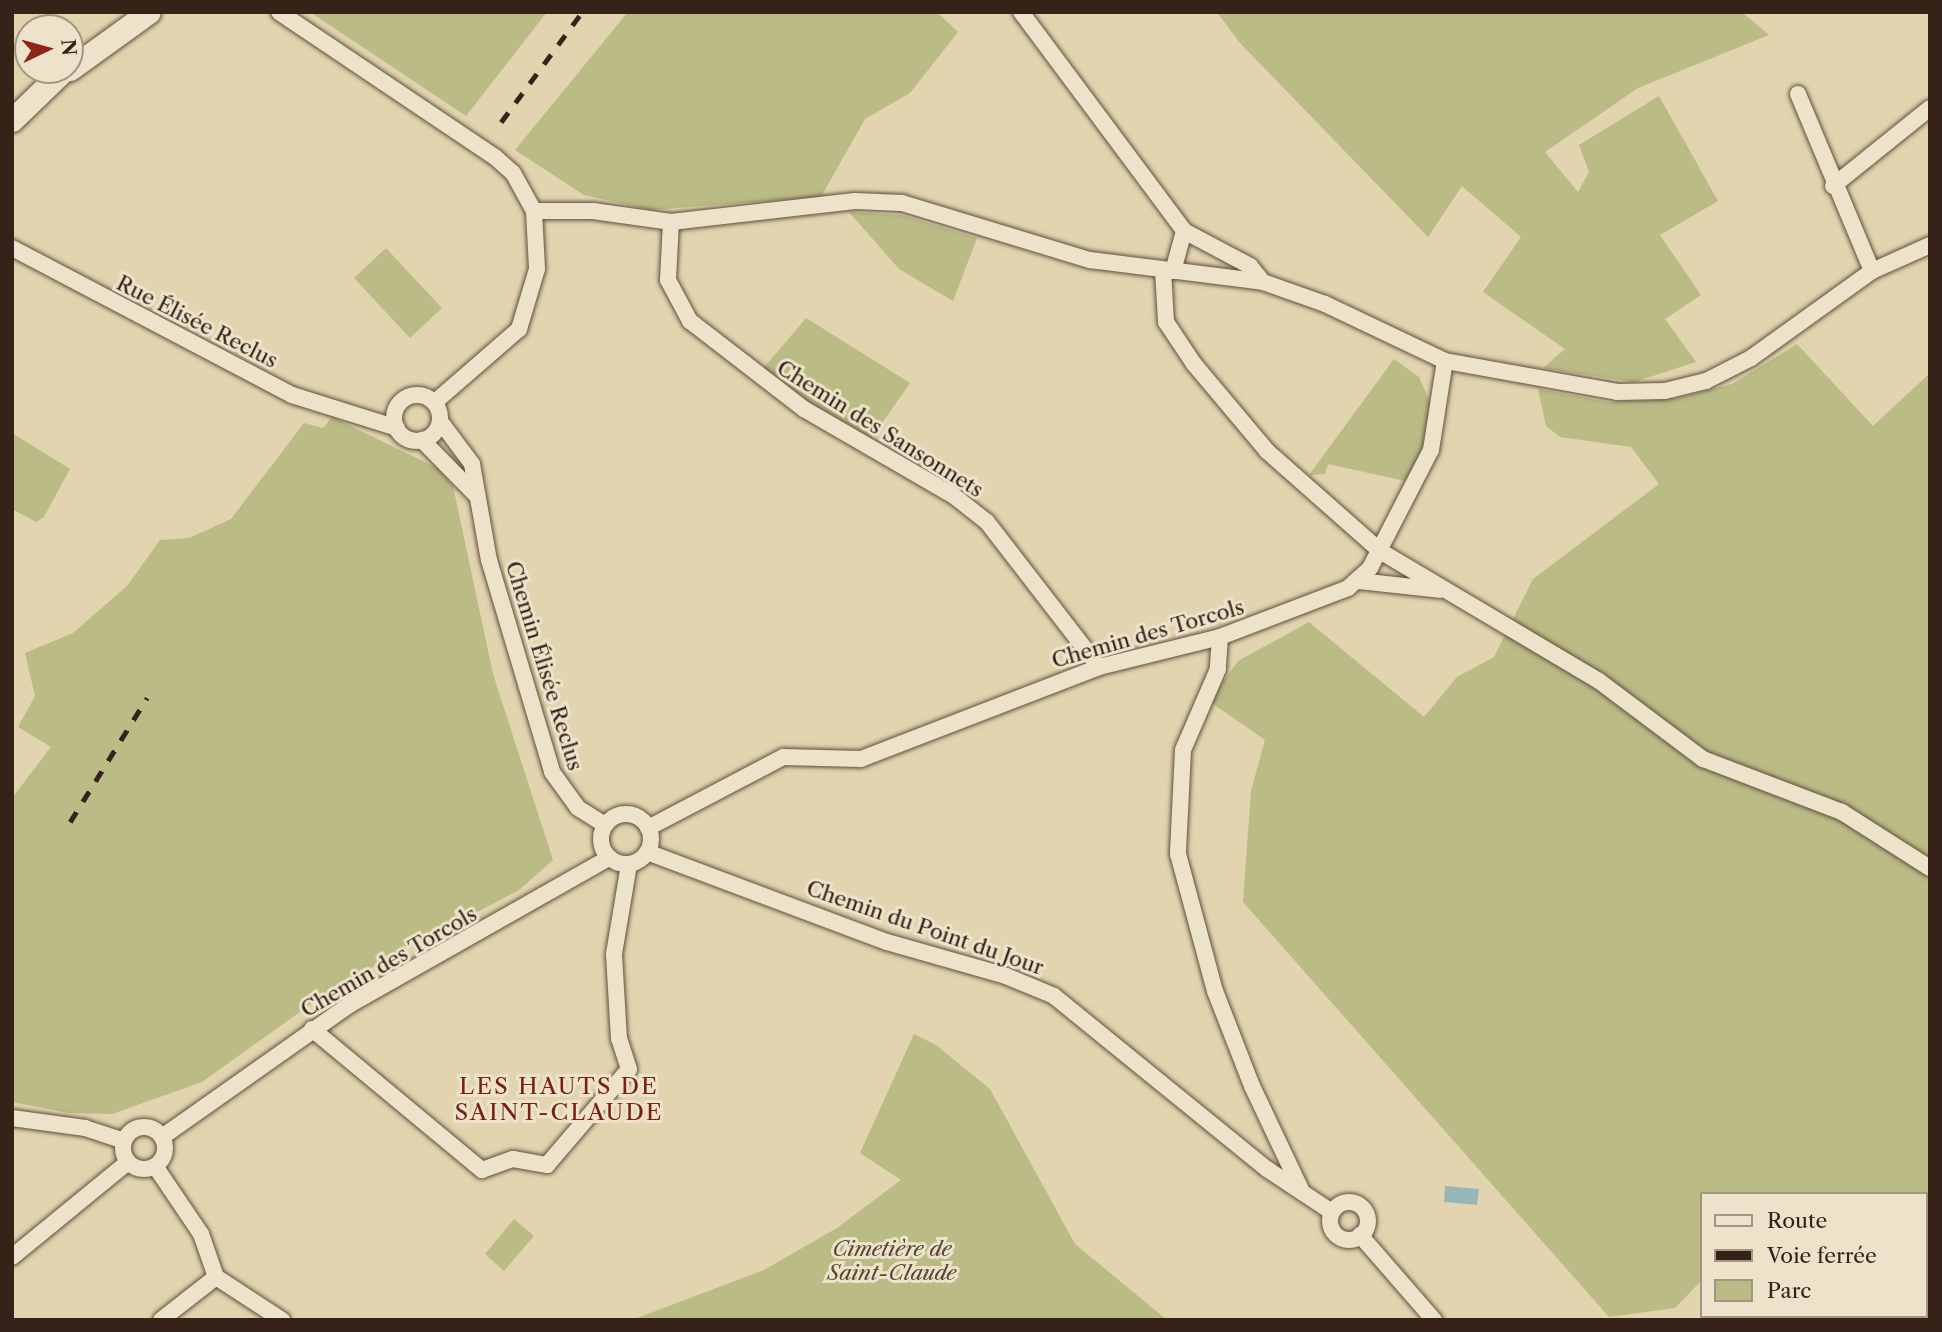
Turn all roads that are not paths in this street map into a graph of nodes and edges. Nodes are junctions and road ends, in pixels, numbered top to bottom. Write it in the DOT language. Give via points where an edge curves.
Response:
graph roads {
  1 [pos="120,12"];
  2 [pos="149,12"];
  3 [pos="279,12"];
  4 [pos="1021,12"];
  5 [pos="84,51"];
  6 [pos="84,58"];
  7 [pos="51,84"];
  8 [pos="1798,94"];
  9 [pos="1930,108"];
  10 [pos="12,120"];
  11 [pos="1833,186"];
  12 [pos="534,211"];
  13 [pos="671,222"];
  14 [pos="1184,231"];
  15 [pos="1930,245"];
  16 [pos="12,248"];
  17 [pos="1168,270"];
  18 [pos="1872,271"];
  19 [pos="1263,282"];
  20 [pos="1445,361"];
  21 [pos="435,402"];
  22 [pos="396,420"];
  23 [pos="440,421"];
  24 [pos="422,440"];
  25 [pos="477,497"];
  26 [pos="1380,551"];
  27 [pos="1359,582"];
  28 [pos="1443,591"];
  29 [pos="1220,637"];
  30 [pos="1099,667"];
  31 [pos="605,825"];
  32 [pos="648,828"];
  33 [pos="647,852"];
  34 [pos="609,858"];
  35 [pos="629,864"];
  36 [pos="1930,868"];
  37 [pos="312,1028"];
  38 [pos="12,1118"];
  39 [pos="162,1137"];
  40 [pos="124,1142"];
  41 [pos="1284,1153"];
  42 [pos="128,1162"];
  43 [pos="155,1166"];
  44 [pos="1267,1169"];
  45 [pos="1303,1195"];
  46 [pos="1332,1212"];
  47 [pos="1360,1235"];
  48 [pos="12,1257"];
  49 [pos="216,1277"];
  50 [pos="161,1320"];
  51 [pos="282,1320"];
  52 [pos="1434,1320"];
  1 -- 5 [label="main road"];
  2 -- 6 [label="main road"];
  3 -- 12 [label="street" via="495,158 513,173"];
  4 -- 14 [label="street"];
  7 -- 10 [label="main road"];
  8 -- 11 [label="street"];
  9 -- 11 [label="street"];
  11 -- 18 [label="street"];
  12 -- 13 [label="street" via="593,211"];
  12 -- 21 [label="street" via="537,270 519,329"];
  13 -- 17 [label="street" via="883,201 1072,256"];
  13 -- 30 [label="street, Chemin des Sansonnets" via="668,280 690,320 804,409 954,496 987,523"];
  14 -- 17 [label="street"];
  14 -- 19 [label="street" via="1250,266"];
  15 -- 18 [label="street"];
  16 -- 22 [label="street, Rue Élisée Reclus" via="292,395 368,419"];
  17 -- 19 [label="street"];
  17 -- 26 [label="street" via="1166,322 1194,364 1267,451"];
  18 -- 20 [label="street" via="1751,358 1706,380 1665,391 1616,392"];
  19 -- 20 [label="street" via="1325,304"];
  20 -- 26 [label="street" via="1431,450"];
  21 -- 22 [label="street" via="416,395"];
  21 -- 23 [label="street"];
  22 -- 24 [label="street" via="407,438"];
  23 -- 24 [label="street" via="434,434"];
  23 -- 25 [label="street, Chemin Élisée Reclus" via="472,464"];
  24 -- 25 [label="street"];
  25 -- 31 [label="street, Chemin Élisée Reclus" via="489,560 552,772 578,808"];
  26 -- 27 [label="street"];
  26 -- 28 [label="street"];
  27 -- 28 [label="street"];
  27 -- 29 [label="street, Chemin des Torcols"];
  28 -- 36 [label="street" via="1508,623 1600,681 1703,759 1842,812"];
  29 -- 30 [label="street, Chemin des Torcols"];
  29 -- 41 [label="street" via="1218,669 1183,750 1178,854 1215,991"];
  30 -- 32 [label="street, Chemin des Torcols" via="861,759 783,757"];
  31 -- 32 [label="street" via="624,814 638,817"];
  31 -- 34 [label="street" via="601,839"];
  32 -- 33 [label="street"];
  33 -- 35 [label="street"];
  33 -- 44 [label="street, Chemin du Point du Jour" via="887,942 1006,976 1054,996"];
  34 -- 35 [label="street"];
  34 -- 37 [label="street, Chemin des Torcols"];
  35 -- 37 [label="street" via="614,954 619,1039 629,1069 547,1165 513,1160 482,1170"];
  37 -- 39 [label="street, Chemin des Torcols"];
  38 -- 40 [label="street" via="85,1128"];
  39 -- 40 [label="street" via="145,1127 132,1131"];
  39 -- 43 [label="street" via="164,1156"];
  40 -- 42 [label="street"];
  41 -- 44 [label="street"];
  41 -- 45 [label="street"];
  42 -- 43 [label="street" via="144,1170"];
  42 -- 48 [label="street"];
  43 -- 49 [label="street" via="201,1234"];
  44 -- 45 [label="street, Chemin du Point du Jour"];
  45 -- 46 [label="street, Chemin du Point du Jour"];
  46 -- 47 [label="street" via="1330,1224 1337,1235 1349,1239"];
  46 -- 47 [label="street" via="1347,1202 1358,1204 1367,1219"];
  47 -- 52 [label="street"];
  49 -- 50 [label="street"];
  49 -- 51 [label="street"];
}
